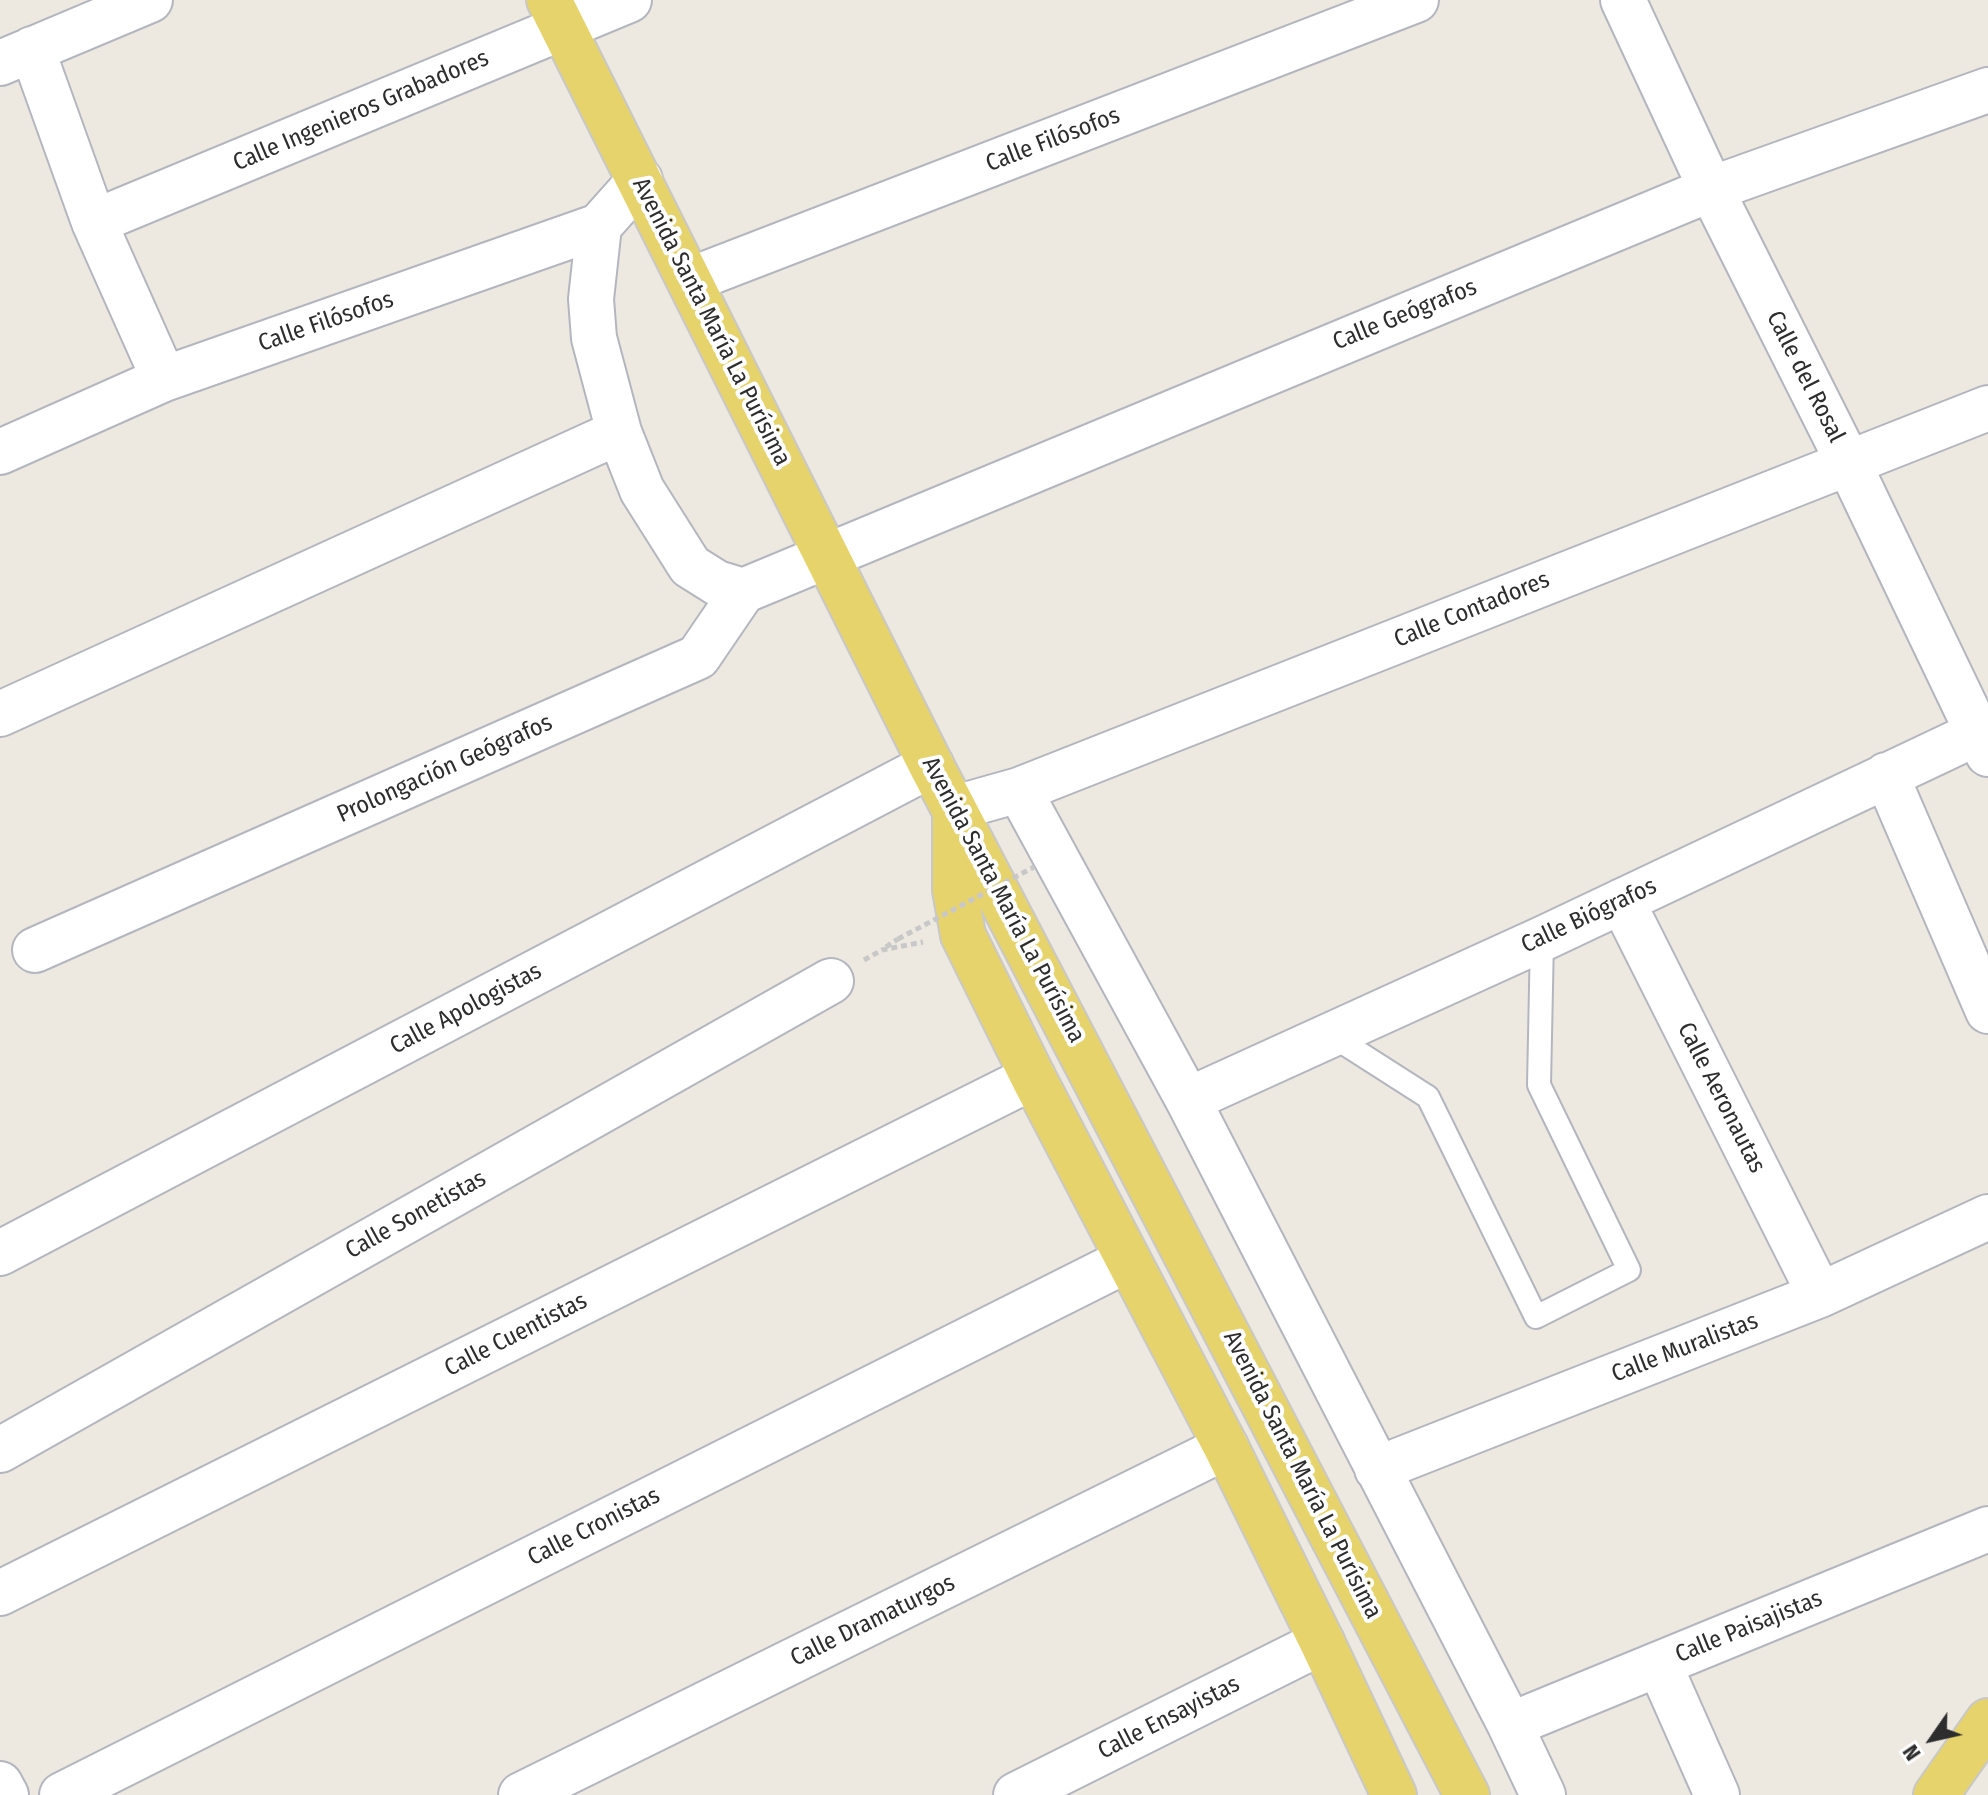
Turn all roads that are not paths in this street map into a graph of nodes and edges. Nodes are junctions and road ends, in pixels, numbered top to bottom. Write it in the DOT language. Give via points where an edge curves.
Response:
graph roads {
  1 [pos="150,0"];
  2 [pos="629,0"];
  3 [pos="1416,0"];
  4 [pos="1623,0"];
  5 [pos="556,14"];
  6 [pos="16,56"];
  7 [pos="1988,90"];
  8 [pos="640,180"];
  9 [pos="1711,189"];
  10 [pos="94,222"];
  11 [pos="599,226"];
  12 [pos="690,280"];
  13 [pos="164,379"];
  14 [pos="1988,408"];
  15 [pos="619,432"];
  16 [pos="0,452"];
  17 [pos="1848,462"];
  18 [pos="827,554"];
  19 [pos="743,591"];
  20 [pos="0,714"];
  21 [pos="1985,738"];
  22 [pos="931,765"];
  23 [pos="1886,775"];
  24 [pos="1019,790"];
  25 [pos="955,808"];
  26 [pos="1622,901"];
  27 [pos="1542,939"];
  28 [pos="35,950"];
  29 [pos="831,981"];
  30 [pos="1988,1011"];
  31 [pos="1331,1035"];
  32 [pos="1033,1077"];
  33 [pos="1188,1100"];
  34 [pos="1988,1217"];
  35 [pos="0,1253"];
  36 [pos="1127,1260"];
  37 [pos="1820,1295"];
  38 [pos="1226,1447"];
  39 [pos="0,1450"];
  40 [pos="1377,1469"];
  41 [pos="1988,1529"];
  42 [pos="0,1593"];
  43 [pos="1322,1642"];
  44 [pos="1659,1664"];
  45 [pos="1988,1721"];
  46 [pos="1510,1725"];
  47 [pos="0,1784"];
  48 [pos="6,1795"];
  49 [pos="62,1795"];
  50 [pos="521,1795"];
  51 [pos="1016,1795"];
  52 [pos="1394,1795"];
  53 [pos="1467,1795"];
  54 [pos="1543,1795"];
  55 [pos="1717,1795"];
  56 [pos="1936,1795"];
  1 -- 6 [label="street"];
  2 -- 5 [label="street, Calle Ingenieros Grabadores"];
  3 -- 12 [label="street, Calle Filósofos"];
  4 -- 9 [label="street, Calle del Rosal"];
  5 -- 8 [label="main road, Avenida Santa María La Purísima"];
  5 -- 10 [label="street, Calle Ingenieros Grabadores"];
  6 -- 10 [label="street"];
  7 -- 9 [label="street, Calle Geógrafos"];
  8 -- 11 [label="street, Calle Filósofos"];
  8 -- 12 [label="main road, Avenida Santa María La Purísima"];
  9 -- 17 [label="street, Calle del Rosal"];
  9 -- 18 [label="street, Calle Geógrafos"];
  10 -- 13 [label="street"];
  11 -- 13 [label="street, Calle Filósofos"];
  11 -- 15 [label="street" via="591,299 594,338"];
  12 -- 18 [label="main road, Avenida Santa María La Purísima"];
  13 -- 16 [label="street, Calle Filósofos"];
  14 -- 17 [label="street, Calle Contadores"];
  15 -- 19 [label="street" via="642,490 690,566"];
  15 -- 20 [label="street"];
  17 -- 21 [label="street, Calle del Rosal"];
  17 -- 24 [label="street, Calle Contadores"];
  18 -- 19 [label="street"];
  18 -- 22 [label="main road, Avenida Santa María La Purísima"];
  19 -- 28 [label="street, Prolongación Geógrafos" via="698,657"];
  21 -- 23 [label="street, Calle Biógrafos"];
  22 -- 25 [label="main road, Avenida Santa María La Purísima"];
  22 -- 35 [label="street, Calle Apologistas"];
  23 -- 26 [label="street, Calle Biógrafos"];
  23 -- 30 [label="street"];
  24 -- 25 [label="street, Calle Contadores"];
  24 -- 33 [label="street"];
  25 -- 32 [label="main road" via="955,890 963,935"];
  25 -- 53 [label="main road, Avenida Santa María La Purísima"];
  26 -- 27 [label="street, Calle Biógrafos"];
  26 -- 37 [label="street, Calle Aeronautas"];
  27 -- 31 [label="street, Calle Biógrafos"];
  27 -- 31 [label="lane" via="1539,1085 1629,1270 1536,1317 1428,1097"];
  29 -- 39 [label="street, Calle Sonetistas"];
  31 -- 33 [label="street, Calle Biógrafos"];
  32 -- 36 [label="main road"];
  32 -- 42 [label="street, Calle Cuentistas"];
  33 -- 40 [label="street"];
  34 -- 37 [label="street, Calle Muralistas"];
  36 -- 38 [label="main road"];
  36 -- 49 [label="street, Calle Cronistas"];
  37 -- 40 [label="street, Calle Muralistas"];
  38 -- 43 [label="main road"];
  38 -- 50 [label="street, Calle Dramaturgos"];
  40 -- 46 [label="street"];
  41 -- 44 [label="street, Calle Paisajistas"];
  43 -- 51 [label="street, Calle Ensayistas"];
  43 -- 52 [label="main road"];
  44 -- 46 [label="street, Calle Paisajistas"];
  44 -- 55 [label="street"];
  45 -- 56 [label="main road"];
  46 -- 54 [label="street"];
  47 -- 48 [label="street"];
}
